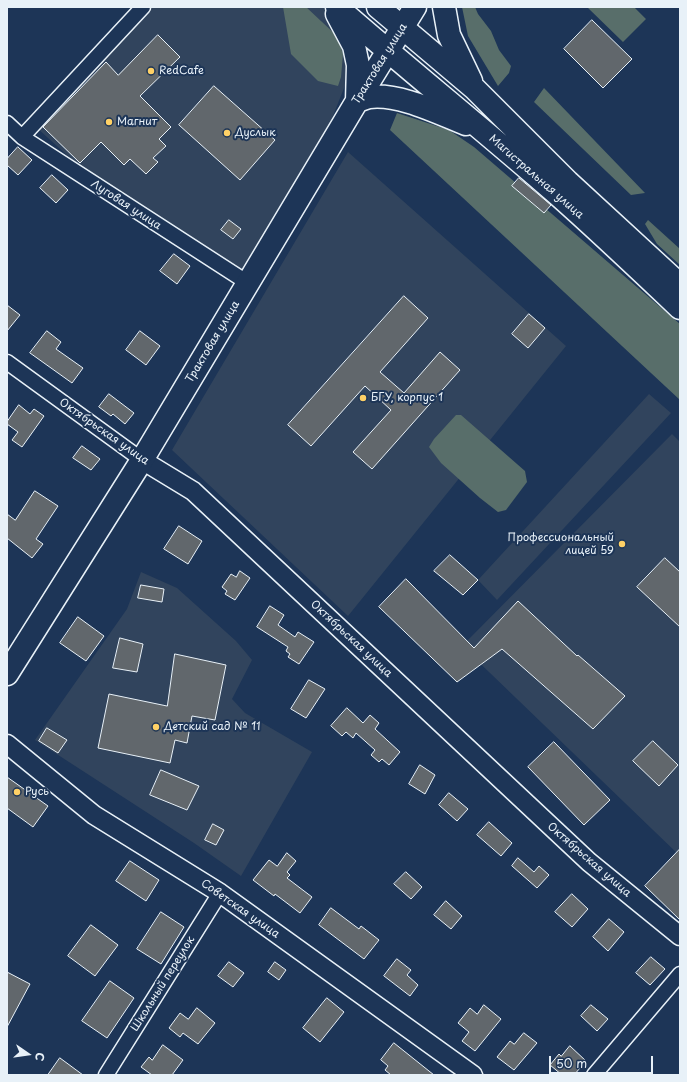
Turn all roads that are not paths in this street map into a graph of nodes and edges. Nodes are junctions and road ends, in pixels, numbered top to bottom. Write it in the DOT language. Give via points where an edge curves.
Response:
graph roads {
  1 [pos="143,7"];
  2 [pos="333,7"];
  3 [pos="337,7"];
  4 [pos="378,7"];
  5 [pos="415,7"];
  6 [pos="444,7"];
  7 [pos="402,28"];
  8 [pos="387,51"];
  9 [pos="474,88"];
  10 [pos="357,101"];
  11 [pos="7,123"];
  12 [pos="484,131"];
  13 [pos="22,136"];
  14 [pos="248,283"];
  15 [pos="680,286"];
  16 [pos="680,308"];
  17 [pos="7,362"];
  18 [pos="142,460"];
  19 [pos="7,674"];
  20 [pos="7,744"];
  21 [pos="220,894"];
  22 [pos="680,936"];
  23 [pos="680,974"];
  24 [pos="106,1075"];
  25 [pos="472,1075"];
  26 [pos="594,1075"];
  1 -- 13 [label="street"];
  2 -- 10 [label="main road" via="354,46 358,65"];
  3 -- 8 [label="main road, Магистральная улица"];
  4 -- 7 [label="main road, Магистральная улица"];
  5 -- 7 [label="main road, Трактовая улица"];
  6 -- 9 [label="main road" via="449,35"];
  7 -- 8 [label="main road, Трактовая улица"];
  7 -- 9 [label="main road, Магистральная улица"];
  8 -- 10 [label="main road, Трактовая улица"];
  8 -- 12 [label="main road, Магистральная улица"];
  9 -- 15 [label="main road, Магистральная улица" via="568,182"];
  10 -- 12 [label="main road" via="369,97 390,98 411,103"];
  10 -- 14 [label="main road, Трактовая улица"];
  11 -- 13 [label="street, Луговая улица"];
  12 -- 16 [label="main road, Магистральная улица" via="557,194"];
  13 -- 14 [label="street, Луговая улица"];
  14 -- 18 [label="main road, Трактовая улица"];
  17 -- 18 [label="street, Октябрьская улица"];
  18 -- 19 [label="main road, Трактовая улица"];
  18 -- 22 [label="street, Октябрьская улица" via="193,491 588,862"];
  20 -- 21 [label="street, Советская улица" via="94,815"];
  21 -- 24 [label="street, Школьный переулок"];
  21 -- 25 [label="street, Советская улица"];
  23 -- 26 [label="street"];
}
